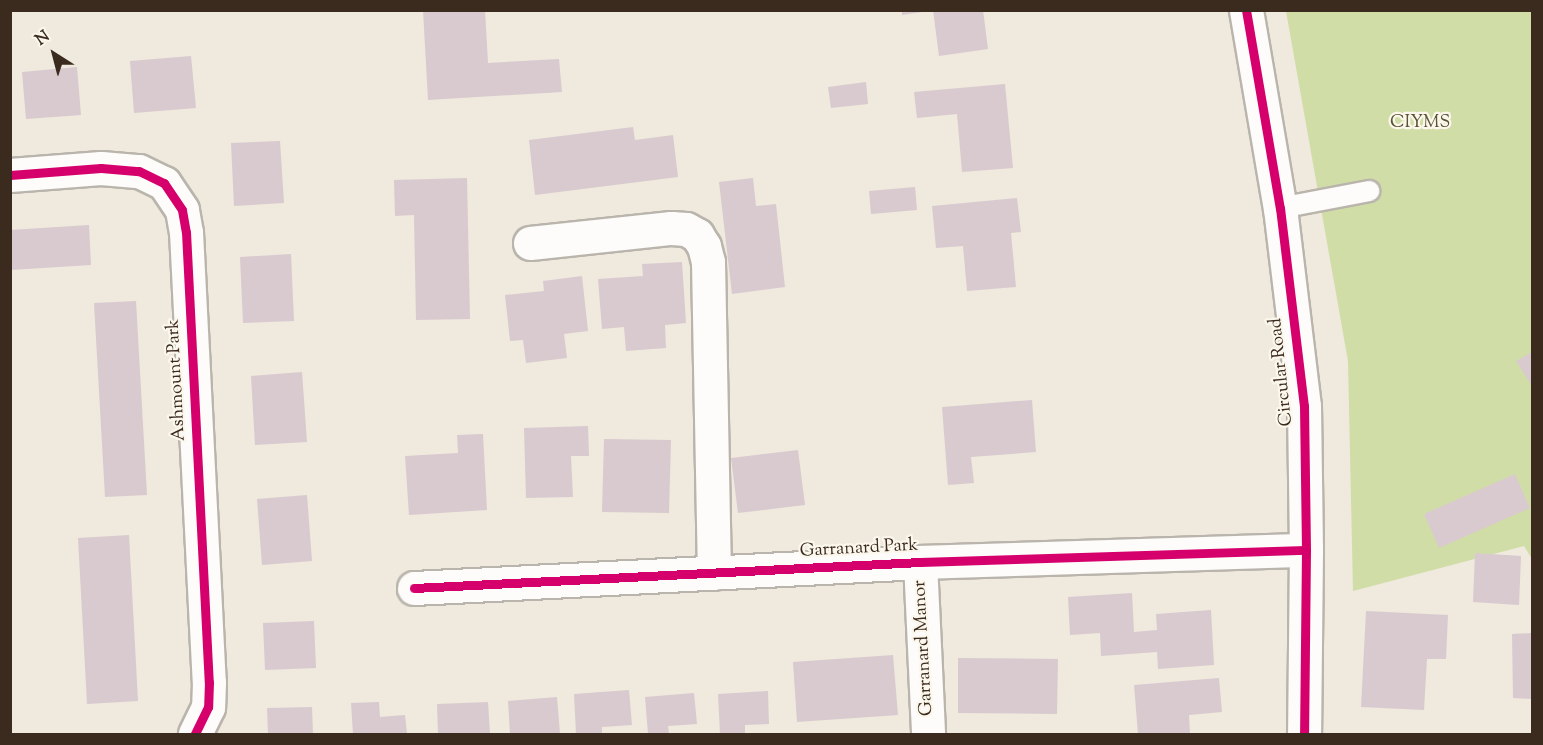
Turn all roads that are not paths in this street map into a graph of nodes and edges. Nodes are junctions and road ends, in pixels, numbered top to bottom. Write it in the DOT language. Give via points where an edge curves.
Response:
graph roads {
  1 [pos="1246,10"];
  2 [pos="10,175"];
  3 [pos="1369,191"];
  4 [pos="1280,208"];
  5 [pos="531,243"];
  6 [pos="1306,550"];
  7 [pos="921,562"];
  8 [pos="714,573"];
  9 [pos="414,588"];
  10 [pos="195,735"];
  11 [pos="928,735"];
  12 [pos="1304,735"];
  1 -- 4 [label="street, Circular Road"];
  2 -- 10 [label="street, Ashmount Park" via="102,168 139,171 164,183 182,210 209,682 208,707"];
  3 -- 4 [label="lane"];
  4 -- 6 [label="street, Circular Road" via="1304,406"];
  5 -- 8 [label="street" via="671,228 697,235 704,246 708,262"];
  6 -- 7 [label="street, Garranard Park"];
  6 -- 12 [label="street, Circular Road"];
  7 -- 8 [label="street, Garranard Park"];
  7 -- 11 [label="street, Garranard Manor"];
  8 -- 9 [label="street, Garranard Park"];
}
